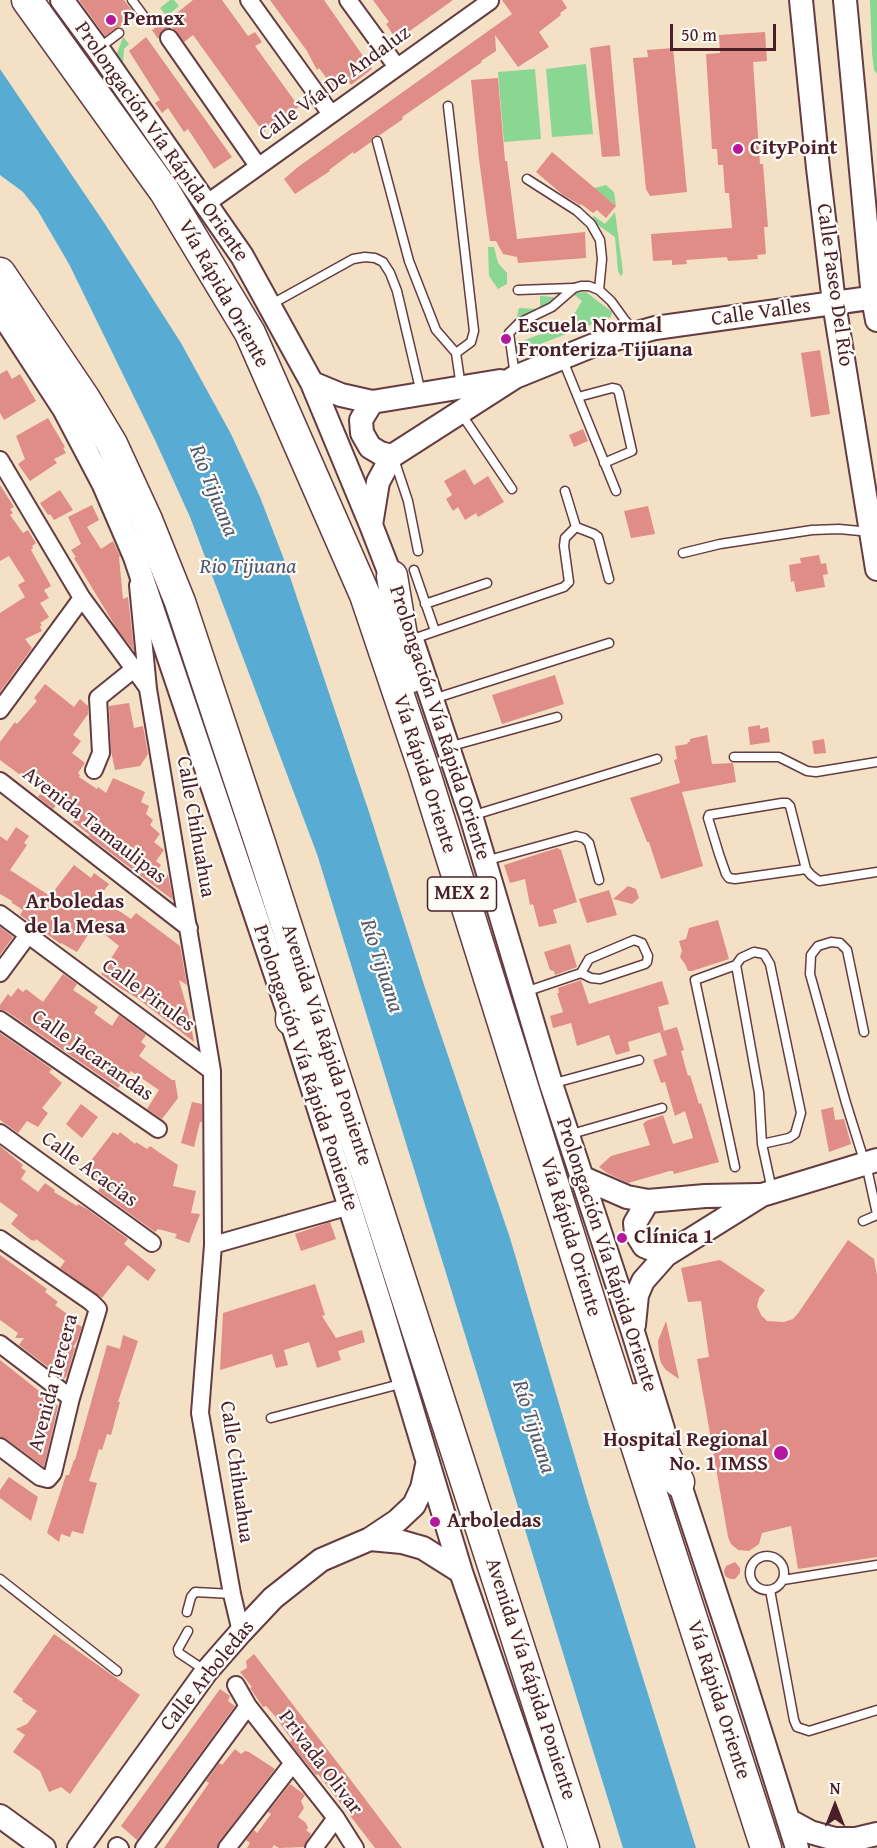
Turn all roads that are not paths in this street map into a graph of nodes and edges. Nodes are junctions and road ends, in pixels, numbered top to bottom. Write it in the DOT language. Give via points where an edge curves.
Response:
graph roads {
  1 [pos="27,0"];
  2 [pos="62,0"];
  3 [pos="132,0"];
  4 [pos="249,0"];
  5 [pos="348,0"];
  6 [pos="801,0"];
  7 [pos="845,0"];
  8 [pos="481,3"];
  9 [pos="143,15"];
  10 [pos="119,33"];
  11 [pos="169,38"];
  12 [pos="98,49"];
  13 [pos="397,67"];
  14 [pos="448,106"];
  15 [pos="331,114"];
  16 [pos="377,141"];
  17 [pos="258,166"];
  18 [pos="526,179"];
  19 [pos="206,204"];
  20 [pos="0,273"];
  21 [pos="574,288"];
  22 [pos="518,290"];
  23 [pos="599,290"];
  24 [pos="834,303"];
  25 [pos="876,305"];
  26 [pos="269,306"];
  27 [pos="0,311"];
  28 [pos="636,333"];
  29 [pos="456,353"];
  30 [pos="562,357"];
  31 [pos="513,378"];
  32 [pos="312,383"];
  33 [pos="461,387"];
  34 [pos="421,394"];
  35 [pos="578,397"];
  36 [pos="372,402"];
  37 [pos="460,411"];
  38 [pos="392,456"];
  39 [pos="1,462"];
  40 [pos="604,463"];
  41 [pos="512,489"];
  42 [pos="565,491"];
  43 [pos="616,491"];
  44 [pos="371,525"];
  45 [pos="576,527"];
  46 [pos="871,532"];
  47 [pos="418,551"];
  48 [pos="683,553"];
  49 [pos="135,557"];
  50 [pos="877,569"];
  51 [pos="403,573"];
  52 [pos="609,579"];
  53 [pos="487,583"];
  54 [pos="82,598"];
  55 [pos="425,604"];
  56 [pos="435,631"];
  57 [pos="412,639"];
  58 [pos="609,643"];
  59 [pos="134,669"];
  60 [pos="148,689"];
  61 [pos="432,699"];
  62 [pos="0,710"];
  63 [pos="557,717"];
  64 [pos="448,747"];
  65 [pos="734,757"];
  66 [pos="657,759"];
  67 [pos="877,762"];
  68 [pos="94,770"];
  69 [pos="424,770"];
  70 [pos="0,781"];
  71 [pos="471,816"];
  72 [pos="260,843"];
  73 [pos="484,861"];
  74 [pos="806,869"];
  75 [pos="877,872"];
  76 [pos="599,880"];
  77 [pos="0,914"];
  78 [pos="189,928"];
  79 [pos="28,935"];
  80 [pos="736,965"];
  81 [pos="581,973"];
  82 [pos="0,974"];
  83 [pos="523,992"];
  84 [pos="0,1020"];
  85 [pos="291,1020"];
  86 [pos="864,1032"];
  87 [pos="639,1060"];
  88 [pos="212,1071"];
  89 [pos="551,1084"];
  90 [pos="662,1108"];
  91 [pos="158,1129"];
  92 [pos="0,1133"];
  93 [pos="567,1135"];
  94 [pos="762,1144"];
  95 [pos="871,1162"];
  96 [pos="735,1167"];
  97 [pos="581,1177"];
  98 [pos="767,1193"];
  99 [pos="875,1196"];
  100 [pos="648,1201"];
  101 [pos="350,1206"];
  102 [pos="877,1214"];
  103 [pos="863,1221"];
  104 [pos="0,1239"];
  105 [pos="152,1243"];
  106 [pos="213,1245"];
  107 [pos="666,1255"];
  108 [pos="598,1328"];
  109 [pos="633,1332"];
  110 [pos="0,1344"];
  111 [pos="404,1383"];
  112 [pos="71,1398"];
  113 [pos="271,1418"];
  114 [pos="0,1447"];
  115 [pos="427,1462"];
  116 [pos="679,1482"];
  117 [pos="370,1539"];
  118 [pos="877,1565"];
  119 [pos="461,1572"];
  120 [pos="0,1579"];
  121 [pos="783,1580"];
  122 [pos="770,1590"];
  123 [pos="232,1594"];
  124 [pos="188,1612"];
  125 [pos="188,1631"];
  126 [pos="241,1632"];
  127 [pos="117,1671"];
  128 [pos="206,1671"];
  129 [pos="236,1685"];
  130 [pos="248,1707"];
  131 [pos="877,1710"];
  132 [pos="293,1762"];
  133 [pos="0,1816"];
  134 [pos="336,1818"];
  135 [pos="788,1820"];
  136 [pos="877,1834"];
  137 [pos="44,1848"];
  138 [pos="79,1848"];
  139 [pos="144,1848"];
  140 [pos="227,1848"];
  141 [pos="314,1848"];
  142 [pos="355,1848"];
  143 [pos="556,1848"];
  144 [pos="584,1848"];
  145 [pos="766,1848"];
  146 [pos="797,1848"];
  1 -- 69 [label="highway, Vía Rápida Oriente / MEX 2" via="165,192 250,333 365,595"];
  2 -- 12 [label="main road, Prolongación Vía Rápida Oriente"];
  3 -- 9 [label="lane"];
  4 -- 15 [label="street"];
  5 -- 13 [label="street"];
  6 -- 24 [label="main road, Calle Paseo Del Río"];
  7 -- 25 [label="main road, Calle Paseo Del Río" via="866,175"];
  8 -- 13 [label="street, Calle Vía De Andaluz"];
  10 -- 12 [label="lane"];
  11 -- 17 [label="street"];
  12 -- 19 [label="main road, Prolongación Vía Rápida Oriente"];
  13 -- 15 [label="street, Calle Vía De Andaluz"];
  14 -- 29 [label="lane" via="474,331 471,342"];
  15 -- 17 [label="street, Calle Vía De Andaluz"];
  16 -- 29 [label="lane" via="409,261 428,314"];
  17 -- 19 [label="street, Calle Vía De Andaluz"];
  18 -- 23 [label="lane" via="591,224 600,240"];
  19 -- 26 [label="main road, Prolongación Vía Rápida Oriente" via="242,256"];
  20 -- 72 [label="highway, Avenida Vía Rápida Poniente" via="85,399 147,520 180,602"];
  21 -- 22 [label="lane"];
  21 -- 23 [label="lane" via="590,286"];
  21 -- 31 [label="lane" via="552,307 519,323 509,333"];
  23 -- 28 [label="lane"];
  24 -- 25 [label="main road, Calle Valles"];
  24 -- 28 [label="main road, Calle Valles"];
  24 -- 46 [label="main road, Calle Paseo Del Río"];
  26 -- 32 [label="main road, Prolongación Vía Rápida Oriente"];
  26 -- 34 [label="lane" via="353,259 375,258 383,262 397,291"];
  27 -- 49 [label="main road, Prolongación Vía Rápida Poniente" via="64,409 104,485"];
  28 -- 30 [label="main road, Calle Valles"];
  29 -- 33 [label="lane"];
  30 -- 31 [label="main road, Calle Valles"];
  30 -- 35 [label="lane"];
  31 -- 33 [label="main road, Calle Valles"];
  31 -- 37 [label="main road, Calle Valles"];
  32 -- 36 [label="main road, Calle Valles"];
  32 -- 44 [label="main road, Prolongación Vía Rápida Oriente"];
  33 -- 34 [label="main road, Calle Valles"];
  34 -- 36 [label="main road, Calle Valles"];
  35 -- 40 [label="lane"];
  35 -- 40 [label="lane" via="612,388 619,393 632,451"];
  36 -- 38 [label="main road" via="361,420 362,433 369,447"];
  37 -- 38 [label="main road, Calle Valles"];
  37 -- 41 [label="lane"];
  38 -- 44 [label="main road, Calle Valles" via="378,482"];
  38 -- 47 [label="lane" via="408,501"];
  39 -- 54 [label="street, Calle Chihuahua"];
  40 -- 43 [label="lane"];
  42 -- 45 [label="lane"];
  44 -- 51 [label="main road, Prolongación Vía Rápida Oriente"];
  45 -- 52 [label="lane" via="598,537"];
  45 -- 56 [label="lane" via="565,538 569,582 564,587"];
  46 -- 48 [label="lane" via="812,530"];
  46 -- 50 [label="main road, Calle Paseo Del Río"];
  49 -- 60 [label="street"];
  49 -- 85 [label="main road, Prolongación Vía Rápida Poniente"];
  51 -- 55 [label="lane"];
  51 -- 57 [label="main road, Prolongación Vía Rápida Oriente"];
  51 -- 69 [label="highway"];
  53 -- 55 [label="lane"];
  54 -- 59 [label="street, Calle Chihuahua"];
  54 -- 62 [label="street"];
  55 -- 56 [label="lane"];
  56 -- 57 [label="lane"];
  57 -- 61 [label="main road, Prolongación Vía Rápida Oriente"];
  58 -- 61 [label="lane"];
  59 -- 60 [label="street, Calle Chihuahua"];
  59 -- 68 [label="street" via="98,698 102,753"];
  60 -- 78 [label="street, Calle Chihuahua"];
  61 -- 64 [label="main road, Prolongación Vía Rápida Oriente"];
  63 -- 64 [label="lane"];
  64 -- 71 [label="main road, Prolongación Vía Rápida Oriente"];
  65 -- 67 [label="lane" via="779,757 816,772"];
  66 -- 71 [label="lane"];
  69 -- 108 [label="highway, Vía Rápida Oriente / MEX 2"];
  70 -- 78 [label="street, Avenida Tamaulipas"];
  71 -- 73 [label="main road, Prolongación Vía Rápida Oriente"];
  72 -- 85 [label="highway" via="258,858 293,998"];
  72 -- 144 [label="highway, Avenida Vía Rápida Poniente"];
  73 -- 76 [label="lane" via="576,836 589,843"];
  73 -- 83 [label="main road, Prolongación Vía Rápida Oriente"];
  74 -- 74 [label="lane" via="729,878 708,818 787,803"];
  74 -- 75 [label="lane" via="819,881"];
  77 -- 79 [label="street, Calle Pirules"];
  78 -- 88 [label="street, Calle Chihuahua"];
  79 -- 82 [label="street"];
  79 -- 88 [label="street, Calle Pirules"];
  80 -- 94 [label="lane" via="759,1093"];
  80 -- 94 [label="lane" via="754,952 764,954 770,964 801,1113 795,1134"];
  80 -- 96 [label="lane" via="695,980"];
  81 -- 81 [label="lane" via="589,958 634,940 642,942 648,956 645,964 600,979"];
  81 -- 83 [label="lane"];
  83 -- 89 [label="main road, Prolongación Vía Rápida Oriente"];
  84 -- 91 [label="street, Calle Jacarandas"];
  85 -- 101 [label="main road, Prolongación Vía Rápida Poniente"];
  86 -- 95 [label="lane" via="847,950 831,942 818,946 811,956 810,974 846,1103"];
  87 -- 89 [label="lane"];
  88 -- 106 [label="street, Calle Chihuahua"];
  89 -- 93 [label="main road, Prolongación Vía Rápida Oriente"];
  90 -- 93 [label="lane"];
  92 -- 105 [label="street, Calle Acacias"];
  93 -- 97 [label="main road, Prolongación Vía Rápida Oriente"];
  94 -- 98 [label="lane"];
  95 -- 98 [label="main road"];
  95 -- 99 [label="lane"];
  97 -- 100 [label="main road" via="627,1197"];
  97 -- 109 [label="main road, Prolongación Vía Rápida Oriente"];
  98 -- 100 [label="main road"];
  98 -- 107 [label="main road"];
  99 -- 102 [label="lane"];
  100 -- 107 [label="main road" via="635,1224 636,1233 644,1246"];
  101 -- 106 [label="street"];
  101 -- 111 [label="main road, Prolongación Vía Rápida Poniente"];
  102 -- 103 [label="lane"];
  104 -- 112 [label="street, Avenida Tercera" via="98,1309"];
  106 -- 123 [label="street, Calle Chihuahua" via="200,1413"];
  107 -- 109 [label="main road" via="643,1281 637,1295"];
  108 -- 116 [label="highway"];
  108 -- 145 [label="highway, Vía Rápida Oriente / MEX 2"];
  109 -- 116 [label="main road, Prolongación Vía Rápida Oriente"];
  110 -- 112 [label="street"];
  111 -- 113 [label="lane"];
  111 -- 115 [label="main road, Prolongación Vía Rápida Poniente"];
  112 -- 114 [label="street, Avenida Tercera" via="53,1473 48,1479"];
  115 -- 117 [label="main road, Calle Arboledas" via="414,1505"];
  115 -- 119 [label="main road, Prolongación Vía Rápida Poniente"];
  116 -- 135 [label="main road, Prolongación Vía Rápida Oriente"];
  117 -- 119 [label="main road, Calle Arboledas" via="423,1548"];
  117 -- 126 [label="main road, Calle Arboledas" via="321,1560 273,1598"];
  118 -- 121 [label="lane"];
  119 -- 143 [label="main road, Prolongación Vía Rápida Poniente"];
  120 -- 127 [label="lane"];
  121 -- 122 [label="lane"];
  121 -- 122 [label="lane" via="784,1569 778,1560 768,1556 758,1560 751,1569 752,1580 759,1588"];
  122 -- 131 [label="lane" via="797,1727 809,1731"];
  123 -- 124 [label="lane" via="195,1592"];
  123 -- 126 [label="street, Calle Chihuahua"];
  125 -- 128 [label="lane" via="179,1653"];
  126 -- 128 [label="main road, Calle Arboledas"];
  128 -- 138 [label="main road, Calle Arboledas"];
  129 -- 130 [label="street, Privada Olivar"];
  130 -- 132 [label="street, Privada Olivar"];
  130 -- 139 [label="street, Privada Olivar"];
  132 -- 134 [label="street, Privada Olivar"];
  132 -- 140 [label="street"];
  133 -- 137 [label="main road"];
  134 -- 141 [label="street"];
  134 -- 142 [label="street, Privada Olivar"];
  135 -- 136 [label="main road" via="835,1839"];
  135 -- 146 [label="main road, Prolongación Vía Rápida Oriente"];
}
